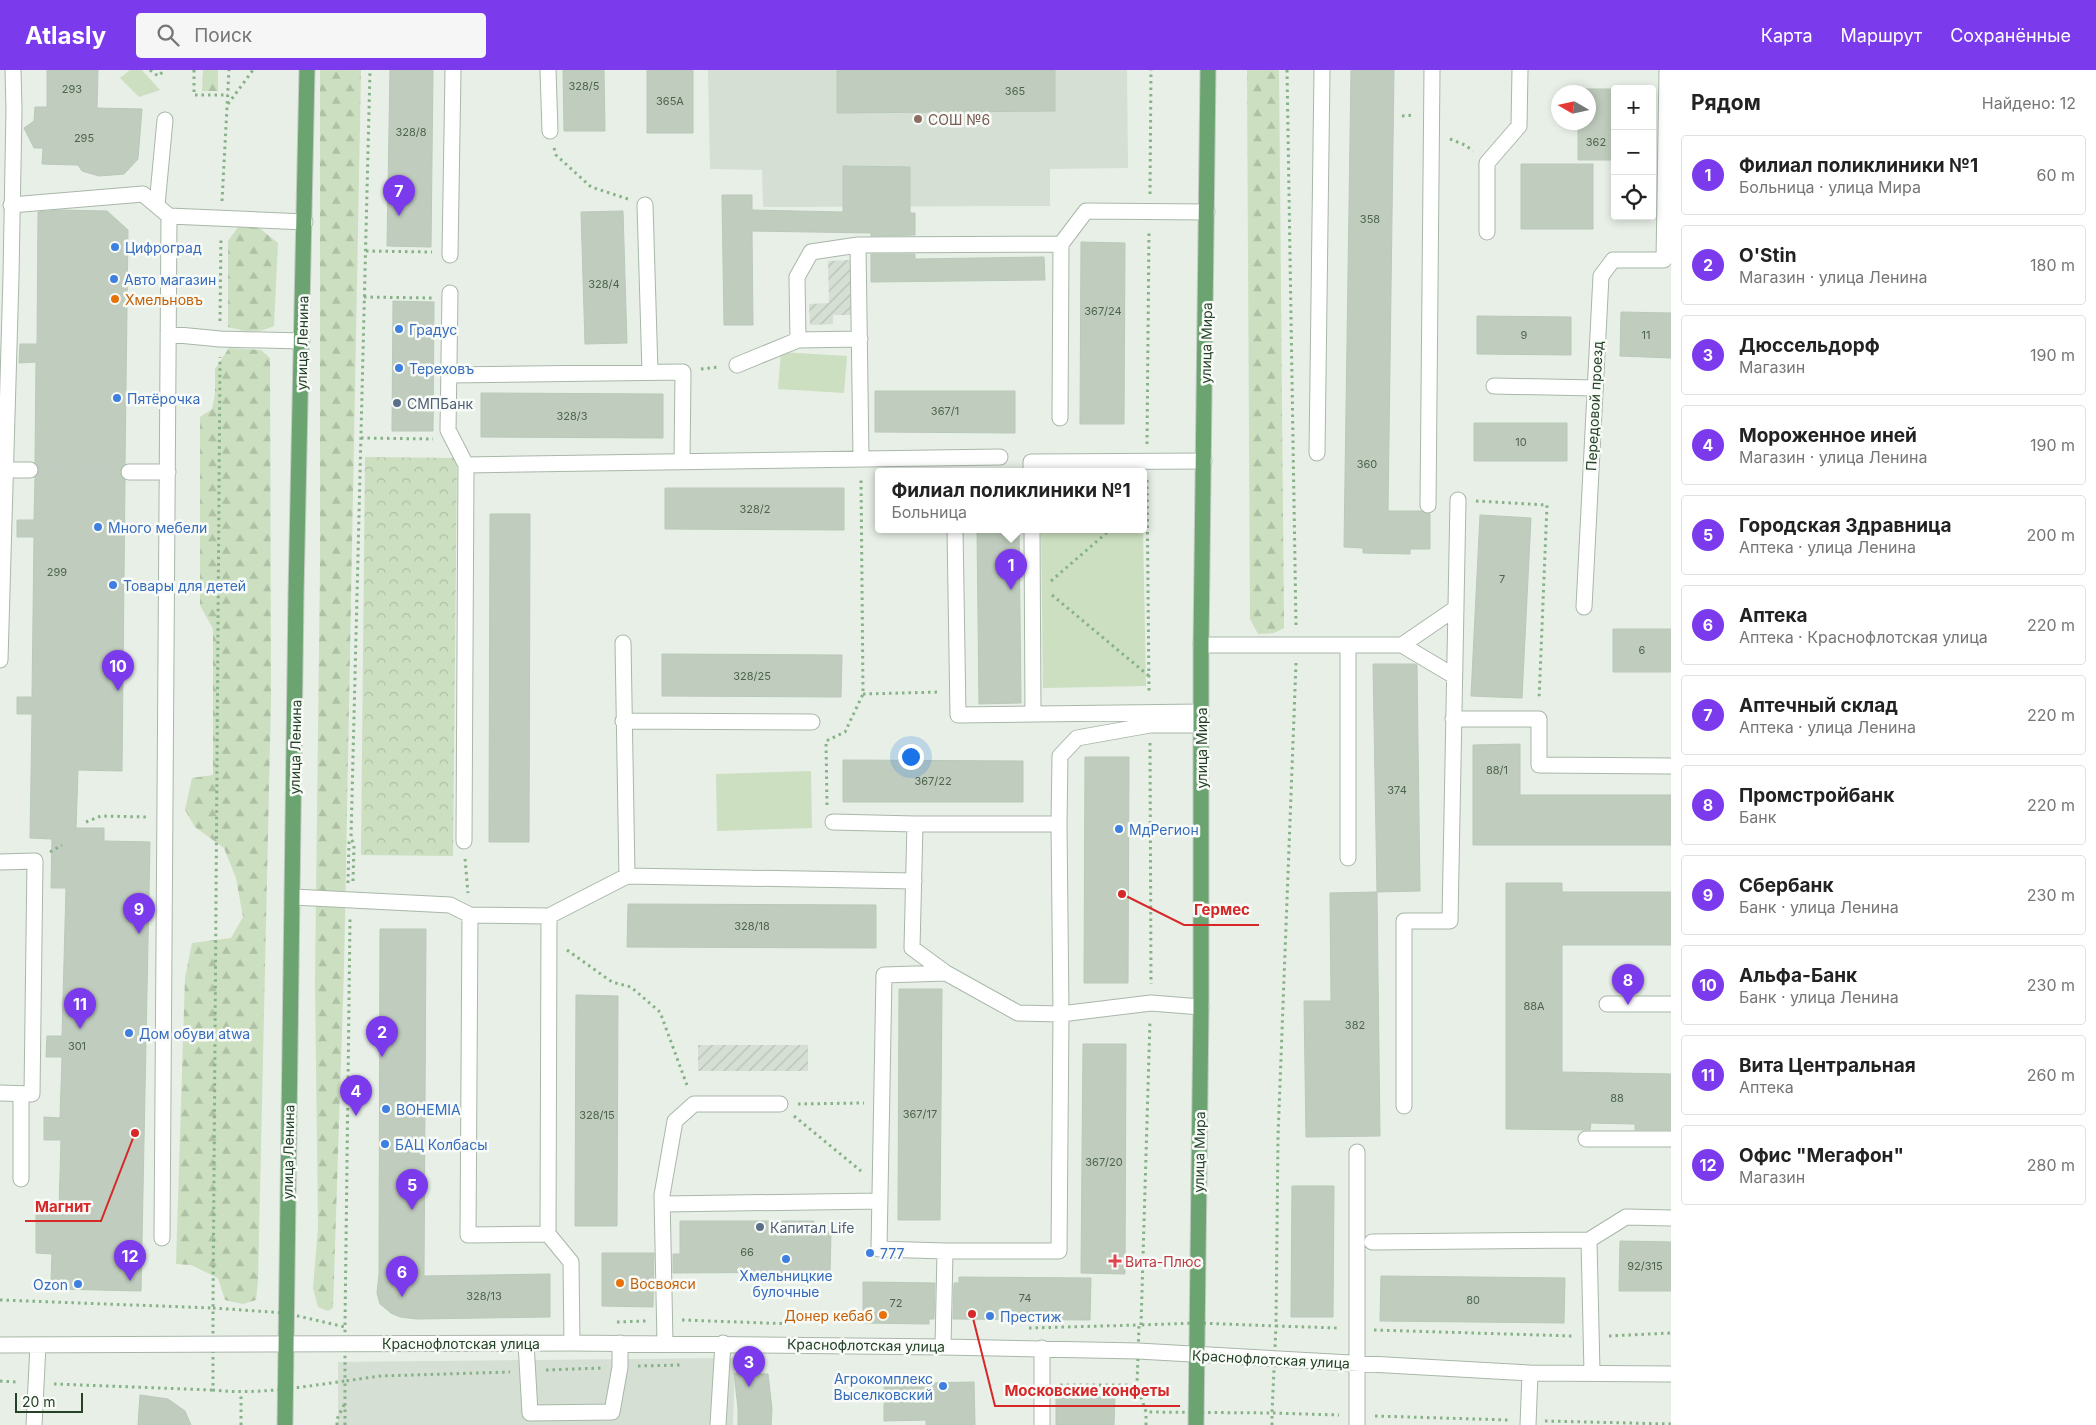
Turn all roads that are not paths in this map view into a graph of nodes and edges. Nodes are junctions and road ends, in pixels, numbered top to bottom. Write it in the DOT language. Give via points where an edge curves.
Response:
graph roads {
  1 [pos="13,70"];
  2 [pos="307,70"];
  3 [pos="453,70"];
  4 [pos="548,70"];
  5 [pos="1208,70"];
  6 [pos="1322,70"];
  7 [pos="1432,70"];
  8 [pos="1520,70"];
  9 [pos="1668,70"];
  10 [pos="165,120"];
  11 [pos="550,131"];
  12 [pos="12,205"];
  13 [pos="157,205"];
  14 [pos="645,205"];
  15 [pos="1207,212"];
  16 [pos="169,216"];
  17 [pos="305,222"];
  18 [pos="1487,232"];
  19 [pos="1061,244"];
  20 [pos="858,245"];
  21 [pos="450,254"];
  22 [pos="1667,260"];
  23 [pos="450,296"];
  24 [pos="168,334"];
  25 [pos="860,339"];
  26 [pos="798,340"];
  27 [pos="302,341"];
  28 [pos="737,365"];
  29 [pos="650,372"];
  30 [pos="449,375"];
  31 [pos="1494,386"];
  32 [pos="1595,388"];
  33 [pos="1060,418"];
  34 [pos="1317,453"];
  35 [pos="1000,457"];
  36 [pos="861,458"];
  37 [pos="682,461"];
  38 [pos="1204,461"];
  39 [pos="954,464"];
  40 [pos="466,465"];
  41 [pos="1031,468"];
  42 [pos="6,470"];
  43 [pos="30,470"];
  44 [pos="129,472"];
  45 [pos="168,472"];
  46 [pos="1458,500"];
  47 [pos="1428,505"];
  48 [pos="955,533"];
  49 [pos="1032,533"];
  50 [pos="1584,607"];
  51 [pos="1456,608"];
  52 [pos="623,643"];
  53 [pos="1201,645"];
  54 [pos="1402,645"];
  55 [pos="1348,646"];
  56 [pos="0,660"];
  57 [pos="1454,676"];
  58 [pos="1034,714"];
  59 [pos="1201,718"];
  60 [pos="1453,720"];
  61 [pos="624,721"];
  62 [pos="812,722"];
  63 [pos="1671,766"];
  64 [pos="833,822"];
  65 [pos="915,824"];
  66 [pos="1059,824"];
  67 [pos="464,841"];
  68 [pos="1348,858"];
  69 [pos="0,862"];
  70 [pos="627,876"];
  71 [pos="914,880"];
  72 [pos="293,897"];
  73 [pos="470,915"];
  74 [pos="548,916"];
  75 [pos="946,973"];
  76 [pos="1607,1004"];
  77 [pos="1671,1004"];
  78 [pos="1201,1007"];
  79 [pos="1061,1014"];
  80 [pos="0,1093"];
  81 [pos="21,1094"];
  82 [pos="780,1104"];
  83 [pos="1404,1106"];
  84 [pos="1586,1139"];
  85 [pos="1671,1139"];
  86 [pos="1356,1152"];
  87 [pos="21,1179"];
  88 [pos="880,1202"];
  89 [pos="663,1204"];
  90 [pos="1671,1218"];
  91 [pos="548,1234"];
  92 [pos="162,1238"];
  93 [pos="1589,1240"];
  94 [pos="1372,1242"];
  95 [pos="945,1251"];
  96 [pos="285,1343"];
  97 [pos="526,1343"];
  98 [pos="572,1343"];
  99 [pos="665,1343"];
  100 [pos="723,1343"];
  101 [pos="620,1344"];
  102 [pos="0,1345"];
  103 [pos="38,1345"];
  104 [pos="943,1346"];
  105 [pos="1042,1348"];
  106 [pos="1198,1355"];
  107 [pos="1357,1364"];
  108 [pos="1592,1372"];
  109 [pos="1530,1373"];
  110 [pos="1671,1374"];
  111 [pos="1357,1420"];
  112 [pos="1528,1423"];
  113 [pos="34,1425"];
  114 [pos="285,1425"];
  115 [pos="718,1425"];
  116 [pos="1042,1425"];
  117 [pos="1196,1425"];
  1 -- 12 [label="street"];
  2 -- 17 [label="main road, улица Ленина"];
  3 -- 21 [label="street"];
  4 -- 11 [label="street"];
  5 -- 15 [label="main road, улица Мира"];
  6 -- 34 [label="street"];
  7 -- 47 [label="street"];
  8 -- 18 [label="street" via="1519,126 1487,162"];
  9 -- 22 [label="street, Передовой проезд"];
  10 -- 13 [label="street"];
  12 -- 13 [label="street" via="143,194"];
  12 -- 42 [label="street"];
  13 -- 16 [label="street"];
  14 -- 29 [label="street"];
  15 -- 19 [label="street" via="1086,211"];
  15 -- 38 [label="main road, улица Мира"];
  16 -- 17 [label="street"];
  16 -- 24 [label="street"];
  17 -- 27 [label="main road, улица Ленина"];
  19 -- 20 [label="street"];
  19 -- 33 [label="street"];
  20 -- 25 [label="street"];
  20 -- 26 [label="street" via="811,252 797,277"];
  22 -- 32 [label="street, Передовой проезд" via="1613,260 1602,276"];
  23 -- 30 [label="street"];
  24 -- 27 [label="street"];
  24 -- 45 [label="street"];
  25 -- 26 [label="street"];
  25 -- 36 [label="street"];
  26 -- 28 [label="street"];
  27 -- 72 [label="main road, улица Ленина"];
  29 -- 30 [label="street"];
  29 -- 37 [label="street" via="683,372"];
  30 -- 40 [label="street" via="448,430"];
  31 -- 32 [label="street"];
  32 -- 50 [label="street, Передовой проезд"];
  35 -- 39 [label="street"];
  36 -- 37 [label="street"];
  36 -- 39 [label="street"];
  37 -- 40 [label="street"];
  38 -- 41 [label="street" via="1031,462"];
  38 -- 53 [label="main road, улица Мира"];
  40 -- 67 [label="street"];
  42 -- 43 [label="street"];
  42 -- 56 [label="street"];
  44 -- 45 [label="street"];
  45 -- 92 [label="street"];
  46 -- 51 [label="street"];
  48 -- 58 [label="street" via="958,715"];
  49 -- 58 [label="street"];
  51 -- 54 [label="street"];
  51 -- 57 [label="street"];
  52 -- 61 [label="street"];
  53 -- 55 [label="street"];
  53 -- 59 [label="main road, улица Мира"];
  54 -- 55 [label="street"];
  54 -- 57 [label="street"];
  55 -- 68 [label="street"];
  57 -- 60 [label="street"];
  58 -- 59 [label="street"];
  59 -- 66 [label="street" via="1077,738 1060,756"];
  59 -- 78 [label="main road, улица Мира"];
  60 -- 63 [label="street" via="1539,719 1539,765"];
  60 -- 83 [label="street" via="1450,921 1404,922"];
  61 -- 62 [label="street"];
  61 -- 70 [label="street"];
  64 -- 65 [label="street"];
  65 -- 66 [label="street"];
  65 -- 71 [label="street"];
  66 -- 79 [label="street"];
  69 -- 81 [label="street" via="35,861 32,1094"];
  70 -- 71 [label="street"];
  70 -- 74 [label="street"];
  71 -- 75 [label="street" via="912,948"];
  72 -- 73 [label="street" via="450,905"];
  72 -- 96 [label="main road, улица Ленина"];
  73 -- 74 [label="street"];
  73 -- 91 [label="street" via="468,1236"];
  74 -- 91 [label="street"];
  75 -- 79 [label="street" via="1018,1013"];
  75 -- 88 [label="street" via="884,976"];
  76 -- 77 [label="street"];
  78 -- 79 [label="street" via="1151,1003"];
  78 -- 106 [label="main road, улица Мира"];
  79 -- 95 [label="street" via="1059,1250"];
  80 -- 81 [label="street"];
  81 -- 87 [label="street"];
  82 -- 89 [label="street" via="694,1104 675,1121"];
  84 -- 85 [label="street"];
  86 -- 107 [label="street"];
  88 -- 89 [label="street"];
  88 -- 95 [label="street" via="879,1250"];
  89 -- 99 [label="street"];
  90 -- 93 [label="street" via="1626,1217"];
  91 -- 98 [label="street" via="571,1262"];
  93 -- 94 [label="street"];
  93 -- 108 [label="street"];
  95 -- 104 [label="street"];
  96 -- 97 [label="street, Краснофлотская улица"];
  96 -- 103 [label="street, Краснофлотская улица"];
  96 -- 114 [label="main road, улица Ленина"];
  97 -- 98 [label="street, Краснофлотская улица"];
  97 -- 101 [label="street" via="530,1414 612,1412 620,1367"];
  98 -- 101 [label="street, Краснофлотская улица"];
  99 -- 100 [label="street, Краснофлотская улица"];
  99 -- 101 [label="street, Краснофлотская улица"];
  100 -- 104 [label="street, Краснофлотская улица"];
  100 -- 115 [label="street"];
  102 -- 103 [label="street, Краснофлотская улица"];
  103 -- 113 [label="street"];
  104 -- 105 [label="street, Краснофлотская улица"];
  105 -- 106 [label="street, Краснофлотская улица"];
  105 -- 116 [label="street"];
  106 -- 107 [label="street, Краснофлотская улица"];
  106 -- 117 [label="main road, улица Мира"];
  107 -- 109 [label="street, Краснофлотская улица"];
  107 -- 111 [label="street"];
  108 -- 109 [label="street, Краснофлотская улица"];
  108 -- 110 [label="street, Краснофлотская улица"];
  109 -- 112 [label="street"];
}
